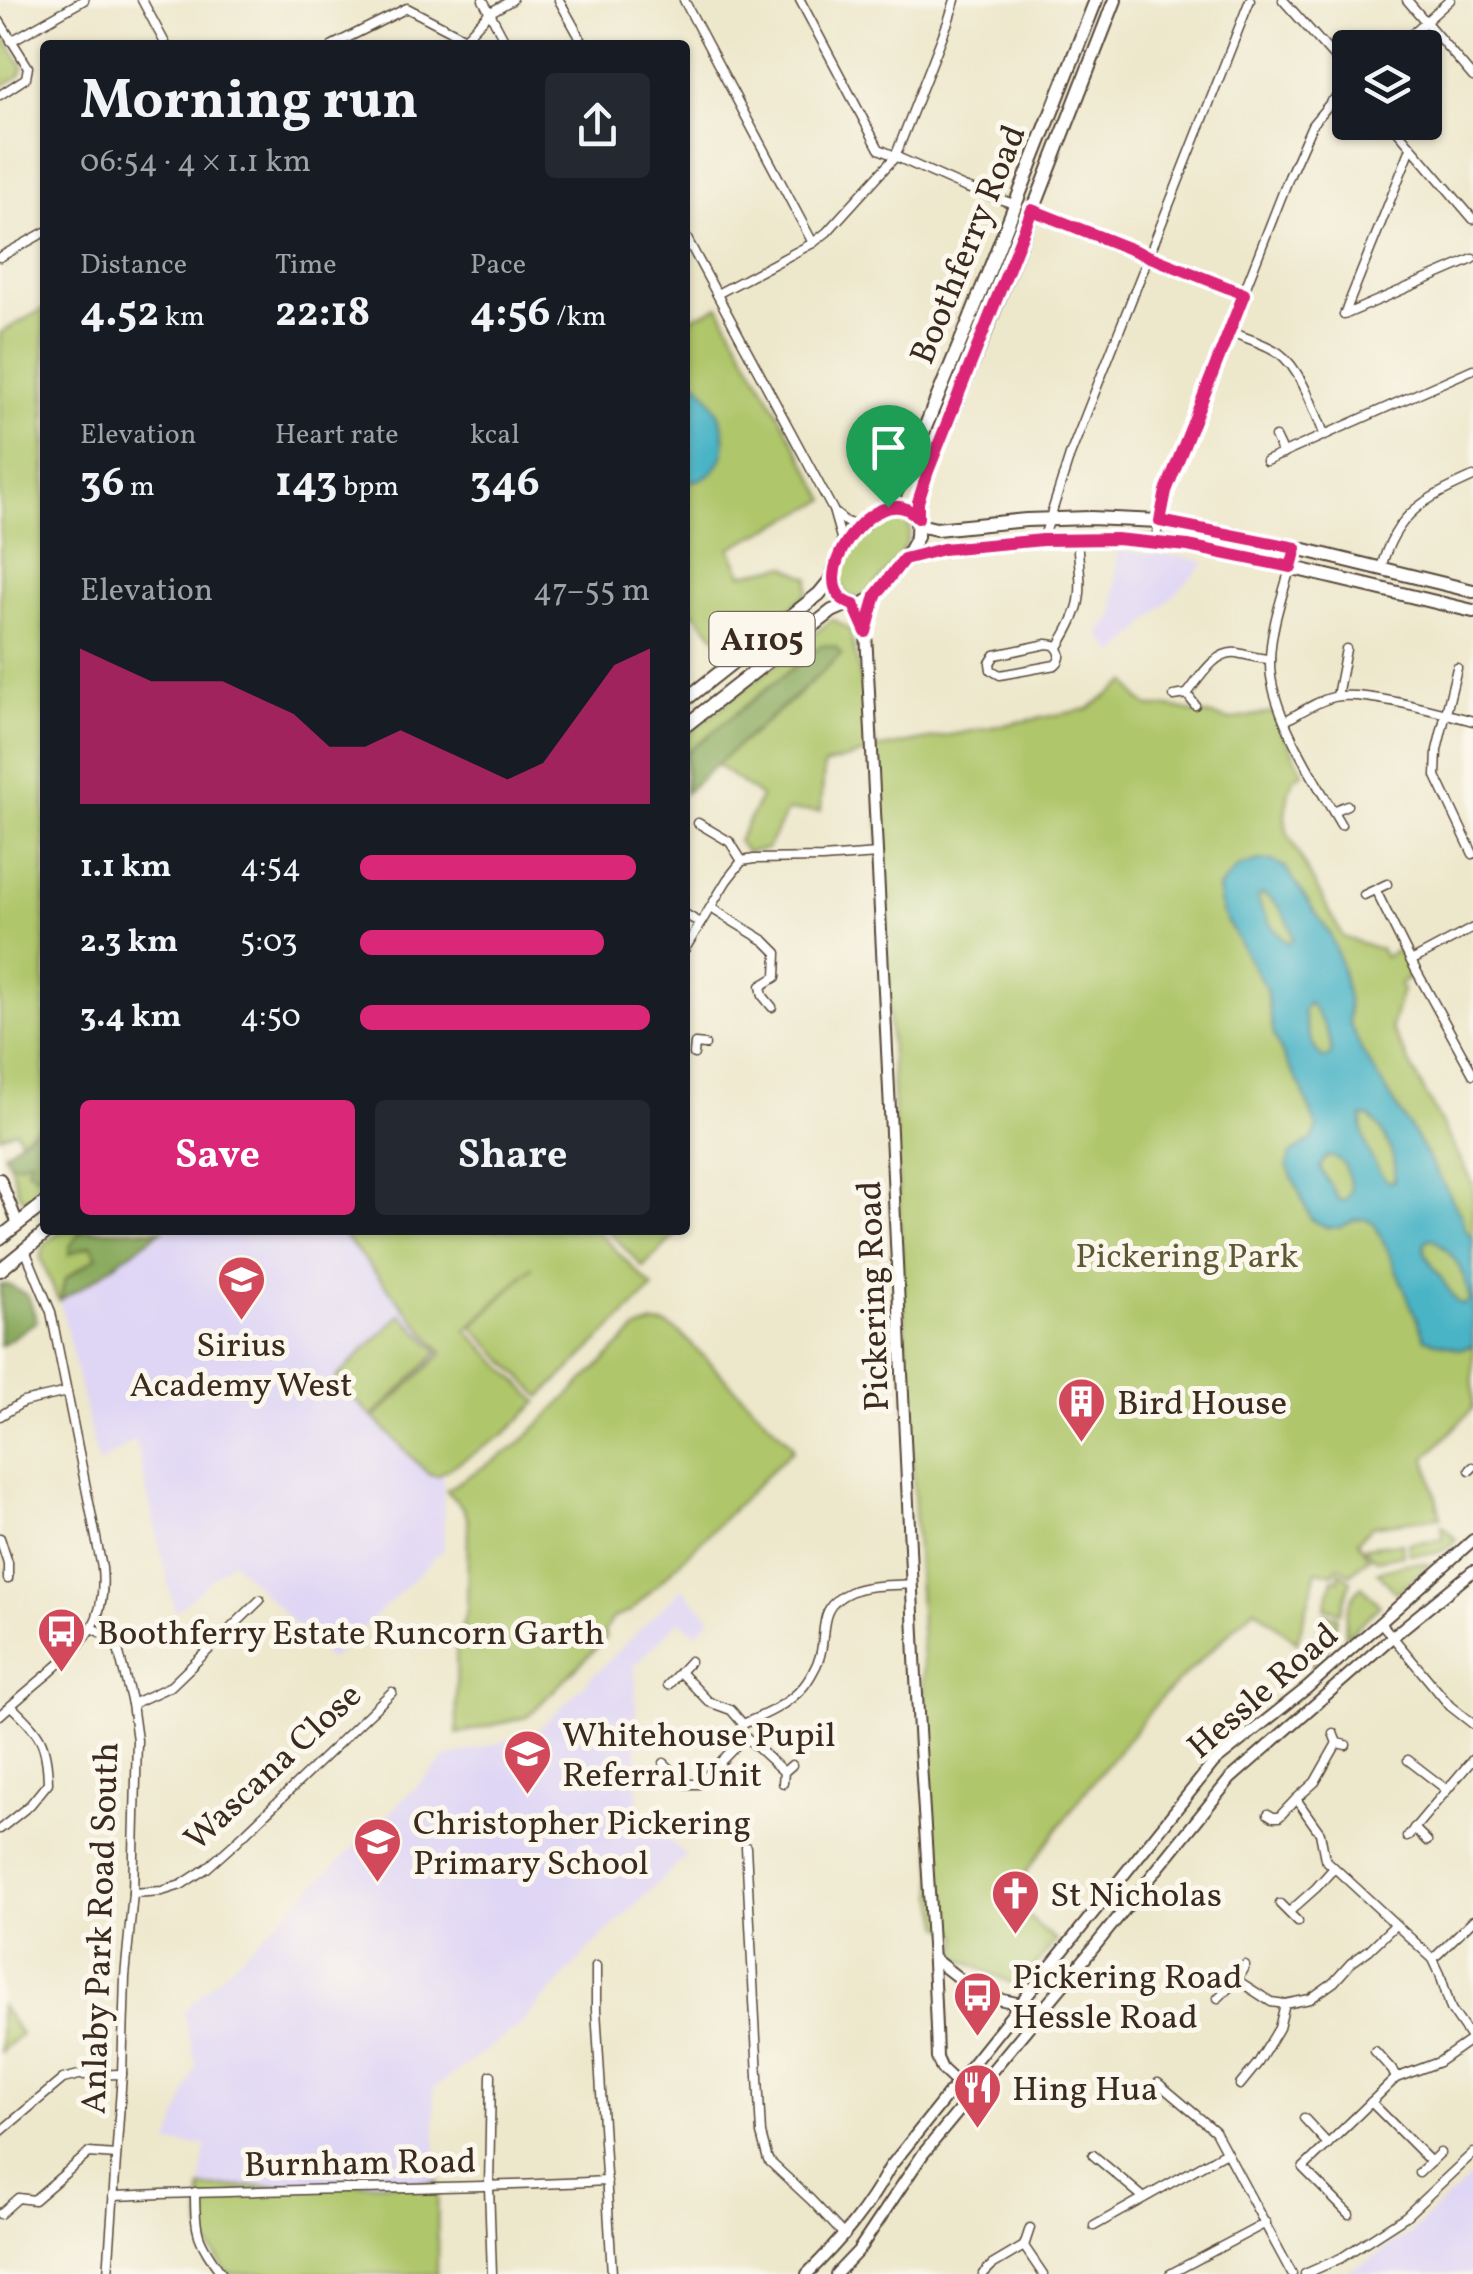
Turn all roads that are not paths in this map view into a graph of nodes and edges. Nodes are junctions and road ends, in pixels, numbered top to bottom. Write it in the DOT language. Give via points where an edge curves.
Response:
graph roads {
  1 [pos="84,0"];
  2 [pos="142,0"];
  3 [pos="482,0"];
  4 [pos="512,0"];
  5 [pos="560,0"];
  6 [pos="684,0"];
  7 [pos="800,0"];
  8 [pos="954,0"];
  9 [pos="1096,0"];
  10 [pos="1115,0"];
  11 [pos="1250,0"];
  12 [pos="1283,0"];
  13 [pos="1407,0"];
  14 [pos="1450,0"];
  15 [pos="489,13"];
  16 [pos="0,22"];
  17 [pos="1425,22"];
  18 [pos="1416,30"];
  19 [pos="163,40"];
  20 [pos="343,40"];
  21 [pos="462,40"];
  22 [pos="467,40"];
  23 [pos="504,40"];
  24 [pos="581,40"];
  25 [pos="11,41"];
  26 [pos="1332,55"];
  27 [pos="1473,77"];
  28 [pos="0,95"];
  29 [pos="1332,101"];
  30 [pos="1405,140"];
  31 [pos="1412,148"];
  32 [pos="894,157"];
  33 [pos="1014,204"];
  34 [pos="1032,210"];
  35 [pos="1473,219"];
  36 [pos="40,235"];
  37 [pos="813,243"];
  38 [pos="690,244"];
  39 [pos="0,256"];
  40 [pos="1148,256"];
  41 [pos="1473,258"];
  42 [pos="718,294"];
  43 [pos="1244,294"];
  44 [pos="1228,331"];
  45 [pos="1473,369"];
  46 [pos="1325,436"];
  47 [pos="1275,437"];
  48 [pos="1283,454"];
  49 [pos="1266,461"];
  50 [pos="1473,477"];
  51 [pos="888,507"];
  52 [pos="833,510"];
  53 [pos="1048,519"];
  54 [pos="1160,521"];
  55 [pos="918,522"];
  56 [pos="860,526"];
  57 [pos="1076,538"];
  58 [pos="1043,540"];
  59 [pos="1155,542"];
  60 [pos="1296,548"];
  61 [pos="843,549"];
  62 [pos="904,559"];
  63 [pos="1291,567"];
  64 [pos="1382,568"];
  65 [pos="833,577"];
  66 [pos="1473,591"];
  67 [pos="876,595"];
  68 [pos="851,604"];
  69 [pos="1472,608"];
  70 [pos="866,632"];
  71 [pos="1058,647"];
  72 [pos="1346,649"];
  73 [pos="1270,659"];
  74 [pos="1457,668"];
  75 [pos="1187,694"];
  76 [pos="690,696"];
  77 [pos="1174,696"];
  78 [pos="1337,696"];
  79 [pos="1195,705"];
  80 [pos="1446,714"];
  81 [pos="1285,721"];
  82 [pos="690,722"];
  83 [pos="1473,722"];
  84 [pos="1347,804"];
  85 [pos="1333,811"];
  86 [pos="698,823"];
  87 [pos="1340,825"];
  88 [pos="878,854"];
  89 [pos="1473,854"];
  90 [pos="742,861"];
  91 [pos="1387,884"];
  92 [pos="1376,890"];
  93 [pos="1364,894"];
  94 [pos="710,908"];
  95 [pos="690,917"];
  96 [pos="700,923"];
  97 [pos="1473,928"];
  98 [pos="690,940"];
  99 [pos="1411,961"];
  100 [pos="772,1007"];
  101 [pos="690,1040"];
  102 [pos="698,1048"];
  103 [pos="1473,1074"];
  104 [pos="0,1178"];
  105 [pos="40,1206"];
  106 [pos="18,1224"];
  107 [pos="44,1235"];
  108 [pos="0,1238"];
  109 [pos="26,1250"];
  110 [pos="0,1270"];
  111 [pos="67,1392"];
  112 [pos="0,1416"];
  113 [pos="0,1538"];
  114 [pos="1473,1540"];
  115 [pos="1473,1571"];
  116 [pos="8,1579"];
  117 [pos="912,1584"];
  118 [pos="260,1600"];
  119 [pos="1381,1623"];
  120 [pos="93,1628"];
  121 [pos="1392,1638"];
  122 [pos="690,1661"];
  123 [pos="681,1673"];
  124 [pos="668,1685"];
  125 [pos="1307,1688"];
  126 [pos="392,1692"];
  127 [pos="1318,1702"];
  128 [pos="132,1704"];
  129 [pos="11,1706"];
  130 [pos="0,1715"];
  131 [pos="744,1724"];
  132 [pos="1473,1724"];
  133 [pos="739,1736"];
  134 [pos="1338,1741"];
  135 [pos="1473,1759"];
  136 [pos="1408,1760"];
  137 [pos="664,1762"];
  138 [pos="784,1783"];
  139 [pos="690,1784"];
  140 [pos="1447,1790"];
  141 [pos="687,1798"];
  142 [pos="1296,1799"];
  143 [pos="1268,1814"];
  144 [pos="1414,1828"];
  145 [pos="0,1829"];
  146 [pos="1407,1837"];
  147 [pos="1427,1842"];
  148 [pos="746,1847"];
  149 [pos="1334,1868"];
  150 [pos="133,1893"];
  151 [pos="1280,1904"];
  152 [pos="1289,1912"];
  153 [pos="1473,1920"];
  154 [pos="1298,1922"];
  155 [pos="1395,1925"];
  156 [pos="934,1959"];
  157 [pos="1432,1959"];
  158 [pos="1245,1964"];
  159 [pos="596,1966"];
  160 [pos="1237,1980"];
  161 [pos="1218,1998"];
  162 [pos="1022,2004"];
  163 [pos="1284,2004"];
  164 [pos="1472,2040"];
  165 [pos="1375,2051"];
  166 [pos="122,2074"];
  167 [pos="492,2075"];
  168 [pos="1396,2078"];
  169 [pos="958,2083"];
  170 [pos="1158,2083"];
  171 [pos="1240,2085"];
  172 [pos="1372,2102"];
  173 [pos="1304,2118"];
  174 [pos="0,2132"];
  175 [pos="1328,2144"];
  176 [pos="1226,2152"];
  177 [pos="1440,2153"];
  178 [pos="1473,2154"];
  179 [pos="116,2155"];
  180 [pos="1093,2155"];
  181 [pos="1430,2162"];
  182 [pos="1420,2172"];
  183 [pos="607,2181"];
  184 [pos="489,2187"];
  185 [pos="195,2192"];
  186 [pos="114,2196"];
  187 [pos="1143,2197"];
  188 [pos="0,2214"];
  189 [pos="1349,2214"];
  190 [pos="1266,2223"];
  191 [pos="1094,2226"];
  192 [pos="1030,2228"];
  193 [pos="845,2236"];
  194 [pos="1024,2246"];
  195 [pos="1174,2273"];
  196 [pos="108,2274"];
  197 [pos="222,2274"];
  198 [pos="492,2274"];
  199 [pos="612,2274"];
  200 [pos="807,2274"];
  201 [pos="836,2274"];
  202 [pos="983,2274"];
  203 [pos="1043,2274"];
  204 [pos="1292,2274"];
  205 [pos="1306,2274"];
  1 -- 25 [label="street"];
  2 -- 19 [label="street"];
  3 -- 15 [label="street"];
  4 -- 15 [label="street"];
  5 -- 24 [label="street"];
  6 -- 37 [label="street"];
  7 -- 32 [label="street" via="880,149"];
  8 -- 32 [label="street"];
  9 -- 33 [label="main road, Boothferry Road / A1105"];
  10 -- 34 [label="main road, Boothferry Road / A1105"];
  11 -- 40 [label="street"];
  12 -- 26 [label="street"];
  13 -- 17 [label="street"];
  14 -- 17 [label="street"];
  15 -- 22 [label="street"];
  15 -- 23 [label="street"];
  16 -- 25 [label="street"];
  17 -- 18 [label="street"];
  17 -- 27 [label="street"];
  20 -- 21 [label="street" via="407,8"];
  25 -- 28 [label="street" via="28,68 26,78"];
  29 -- 43 [label="street" via="1312,125"];
  30 -- 31 [label="street"];
  31 -- 35 [label="street"];
  31 -- 41 [label="street" via="1344,315"];
  32 -- 33 [label="street"];
  32 -- 37 [label="street"];
  33 -- 51 [label="main road, Boothferry Road / A1105"];
  34 -- 40 [label="street"];
  34 -- 55 [label="main road, Boothferry Road / A1105" via="928,471"];
  36 -- 39 [label="street"];
  37 -- 42 [label="street"];
  38 -- 42 [label="street"];
  40 -- 43 [label="street"];
  40 -- 53 [label="street"];
  42 -- 52 [label="street"];
  43 -- 44 [label="street"];
  44 -- 46 [label="street" via="1292,364"];
  44 -- 54 [label="street"];
  45 -- 46 [label="street"];
  46 -- 48 [label="street"];
  47 -- 48 [label="street"];
  48 -- 49 [label="street"];
  50 -- 64 [label="street" via="1405,517"];
  51 -- 55 [label="main road" via="901,506"];
  51 -- 56 [label="main road, A1105"];
  52 -- 56 [label="street"];
  52 -- 61 [label="street"];
  53 -- 54 [label="main road"];
  53 -- 55 [label="main road" via="936,529"];
  53 -- 58 [label="street"];
  54 -- 59 [label="street"];
  54 -- 60 [label="main road"];
  55 -- 62 [label="main road, A1105" via="918,538"];
  56 -- 61 [label="main road, A1105"];
  57 -- 58 [label="main road"];
  57 -- 59 [label="main road"];
  57 -- 71 [label="street" via="1079,608"];
  58 -- 62 [label="main road"];
  59 -- 63 [label="main road"];
  60 -- 63 [label="street"];
  60 -- 64 [label="main road"];
  61 -- 65 [label="main road, A1105"];
  62 -- 67 [label="main road, A1105"];
  63 -- 69 [label="main road"];
  63 -- 73 [label="street"];
  64 -- 66 [label="main road"];
  65 -- 68 [label="main road, A1105" via="838,594"];
  65 -- 76 [label="main road, A1105"];
  67 -- 68 [label="main road, A1105"];
  67 -- 70 [label="street, Pickering Road"];
  68 -- 70 [label="street, Pickering Road"];
  68 -- 82 [label="main road, A1105" via="832,611"];
  70 -- 88 [label="street, Pickering Road"];
  71 -- 71 [label="street" via="1060,658 1051,666 1000,675 990,666 998,654"];
  72 -- 78 [label="street"];
  73 -- 75 [label="street" via="1225,654"];
  73 -- 81 [label="street"];
  74 -- 80 [label="street"];
  75 -- 77 [label="street"];
  75 -- 79 [label="street"];
  78 -- 80 [label="street"];
  78 -- 81 [label="street"];
  80 -- 83 [label="street"];
  80 -- 89 [label="street" via="1436,776"];
  81 -- 85 [label="street"];
  84 -- 85 [label="street"];
  85 -- 87 [label="street"];
  86 -- 90 [label="street" via="730,842"];
  88 -- 90 [label="street"];
  88 -- 117 [label="street, Pickering Road"];
  90 -- 94 [label="street"];
  91 -- 92 [label="street"];
  92 -- 93 [label="street"];
  92 -- 99 [label="street"];
  94 -- 96 [label="street"];
  94 -- 100 [label="street" via="777,953 776,978 761,986"];
  95 -- 96 [label="street"];
  96 -- 98 [label="street"];
  97 -- 99 [label="street"];
  99 -- 103 [label="street"];
  101 -- 102 [label="street"];
  104 -- 106 [label="street"];
  105 -- 106 [label="main road"];
  106 -- 108 [label="main road"];
  107 -- 109 [label="main road"];
  109 -- 110 [label="main road"];
  109 -- 111 [label="street" via="50,1312"];
  111 -- 112 [label="street" via="23,1402"];
  111 -- 120 [label="street" via="102,1568 104,1590"];
  113 -- 116 [label="street"];
  114 -- 119 [label="street, Hessle Road"];
  115 -- 121 [label="street, Hessle Road"];
  117 -- 131 [label="street" via="846,1592 822,1622 820,1657 804,1686"];
  117 -- 156 [label="street, Pickering Road"];
  118 -- 128 [label="street" via="171,1686"];
  119 -- 121 [label="street"];
  119 -- 125 [label="street, Hessle Road"];
  120 -- 128 [label="street, Anlaby Park Road South" via="118,1649"];
  120 -- 129 [label="street"];
  121 -- 127 [label="street, Hessle Road"];
  121 -- 132 [label="street"];
  122 -- 123 [label="street"];
  123 -- 124 [label="street"];
  123 -- 131 [label="street"];
  125 -- 127 [label="street"];
  125 -- 162 [label="street, Hessle Road" via="1214,1762"];
  126 -- 150 [label="street, Wascana Close" via="206,1868 162,1892"];
  127 -- 201 [label="street, Hessle Road" via="1230,1778 923,2154"];
  128 -- 150 [label="street, Anlaby Park Road South"];
  129 -- 130 [label="street"];
  129 -- 145 [label="street" via="41,1742 48,1783"];
  131 -- 133 [label="street"];
  133 -- 138 [label="street" via="788,1769"];
  133 -- 139 [label="street" via="699,1784"];
  134 -- 142 [label="street" via="1315,1782"];
  135 -- 140 [label="street"];
  136 -- 140 [label="street"];
  137 -- 139 [label="street"];
  139 -- 141 [label="street"];
  140 -- 144 [label="street"];
  142 -- 143 [label="street" via="1279,1817"];
  142 -- 149 [label="street"];
  144 -- 146 [label="street"];
  144 -- 147 [label="street"];
  148 -- 193 [label="street" via="761,2134 768,2160"];
  149 -- 152 [label="street"];
  149 -- 155 [label="street"];
  150 -- 166 [label="street, Anlaby Park Road South"];
  151 -- 152 [label="street"];
  152 -- 154 [label="street"];
  153 -- 157 [label="street"];
  155 -- 157 [label="street"];
  155 -- 163 [label="street" via="1334,1982 1310,1999"];
  156 -- 162 [label="street" via="974,1990"];
  156 -- 169 [label="street, Pickering Road" via="937,2058"];
  157 -- 164 [label="street" via="1450,2008"];
  158 -- 160 [label="street"];
  159 -- 183 [label="street"];
  160 -- 161 [label="street"];
  160 -- 163 [label="street"];
  162 -- 169 [label="street, Hessle Road"];
  163 -- 171 [label="street" via="1279,2028"];
  164 -- 168 [label="street"];
  165 -- 168 [label="street"];
  166 -- 174 [label="street" via="64,2079"];
  166 -- 179 [label="street, Anlaby Park Road South"];
  167 -- 184 [label="street"];
  168 -- 172 [label="street"];
  169 -- 193 [label="street, Hessle Road"];
  170 -- 176 [label="street" via="1215,2131"];
  172 -- 175 [label="street"];
  172 -- 181 [label="street"];
  173 -- 175 [label="street"];
  175 -- 189 [label="street" via="1304,2168"];
  176 -- 187 [label="street"];
  176 -- 190 [label="street"];
  177 -- 181 [label="street"];
  178 -- 205 [label="street" via="1406,2216"];
  179 -- 186 [label="street, Anlaby Park Road South"];
  179 -- 188 [label="street" via="89,2154 34,2200 18,2198"];
  180 -- 187 [label="street"];
  181 -- 182 [label="street"];
  183 -- 184 [label="street, Burnham Road"];
  183 -- 199 [label="street"];
  184 -- 185 [label="street, Burnham Road"];
  184 -- 198 [label="street"];
  185 -- 186 [label="street, Burnham Road"];
  185 -- 197 [label="street" via="196,2233"];
  186 -- 196 [label="street, Anlaby Park Road South"];
  187 -- 191 [label="street"];
  190 -- 195 [label="street"];
  190 -- 204 [label="street"];
  192 -- 194 [label="street"];
  193 -- 200 [label="street, Hessle Road"];
  194 -- 202 [label="street"];
  194 -- 203 [label="street"];
}
